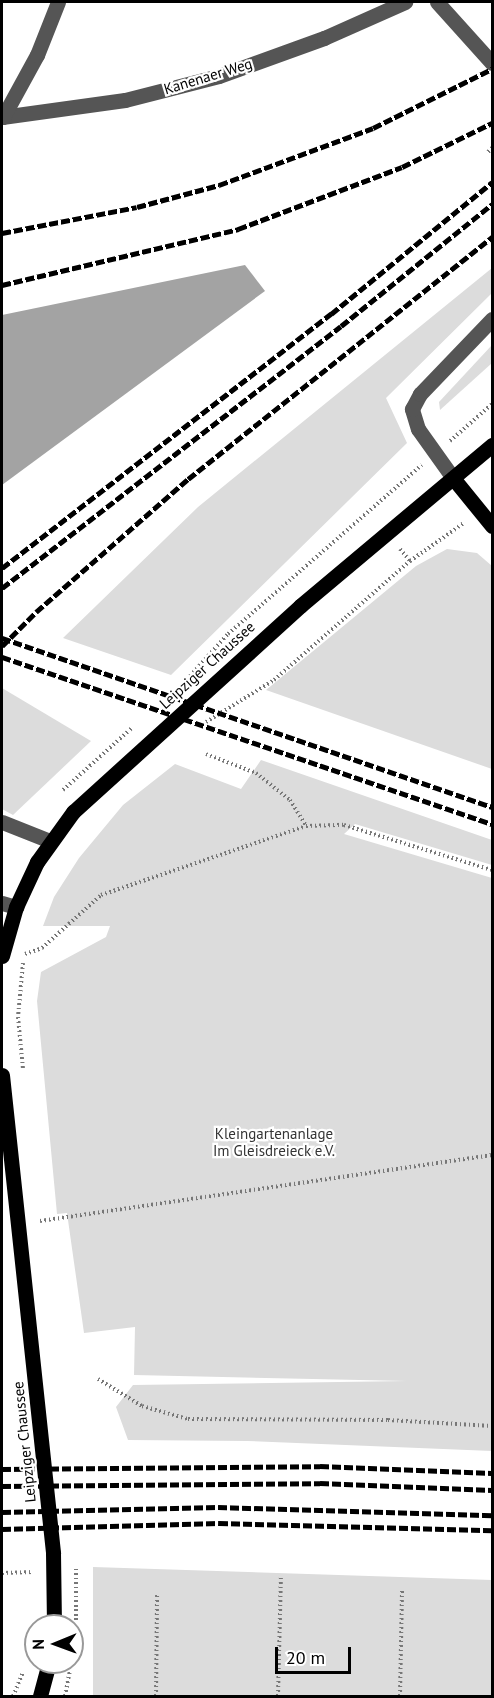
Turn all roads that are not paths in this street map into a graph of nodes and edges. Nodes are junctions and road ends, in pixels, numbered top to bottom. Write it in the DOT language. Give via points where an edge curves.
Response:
graph roads {
  1 [pos="58,2"];
  2 [pos="405,2"];
  3 [pos="437,2"];
  4 [pos="492,63"];
  5 [pos="2,117"];
  6 [pos="492,319"];
  7 [pos="492,445"];
  8 [pos="453,478"];
  9 [pos="492,526"];
  10 [pos="2,822"];
  11 [pos="50,841"];
  12 [pos="9,905"];
  13 [pos="2,956"];
  14 [pos="2,1076"];
  15 [pos="54,1614"];
  16 [pos="46,1674"];
  17 [pos="40,1696"];
  1 -- 5 [label="street" via="37,55"];
  2 -- 5 [label="street, Kanenaer Weg" via="324,38 219,76 125,100"];
  3 -- 4 [label="street"];
  6 -- 8 [label="street" via="420,394 412,409 418,429"];
  7 -- 8 [label="main road, Leipziger Chaussee"];
  8 -- 9 [label="main road"];
  8 -- 11 [label="main road, Leipziger Chaussee" via="300,606 116,770"];
  10 -- 11 [label="street"];
  11 -- 12 [label="main road, Leipziger Chaussee"];
  12 -- 13 [label="main road, Leipziger Chaussee"];
  14 -- 15 [label="main road, Leipziger Chaussee" via="53,1553"];
  16 -- 17 [label="main road"];
}
